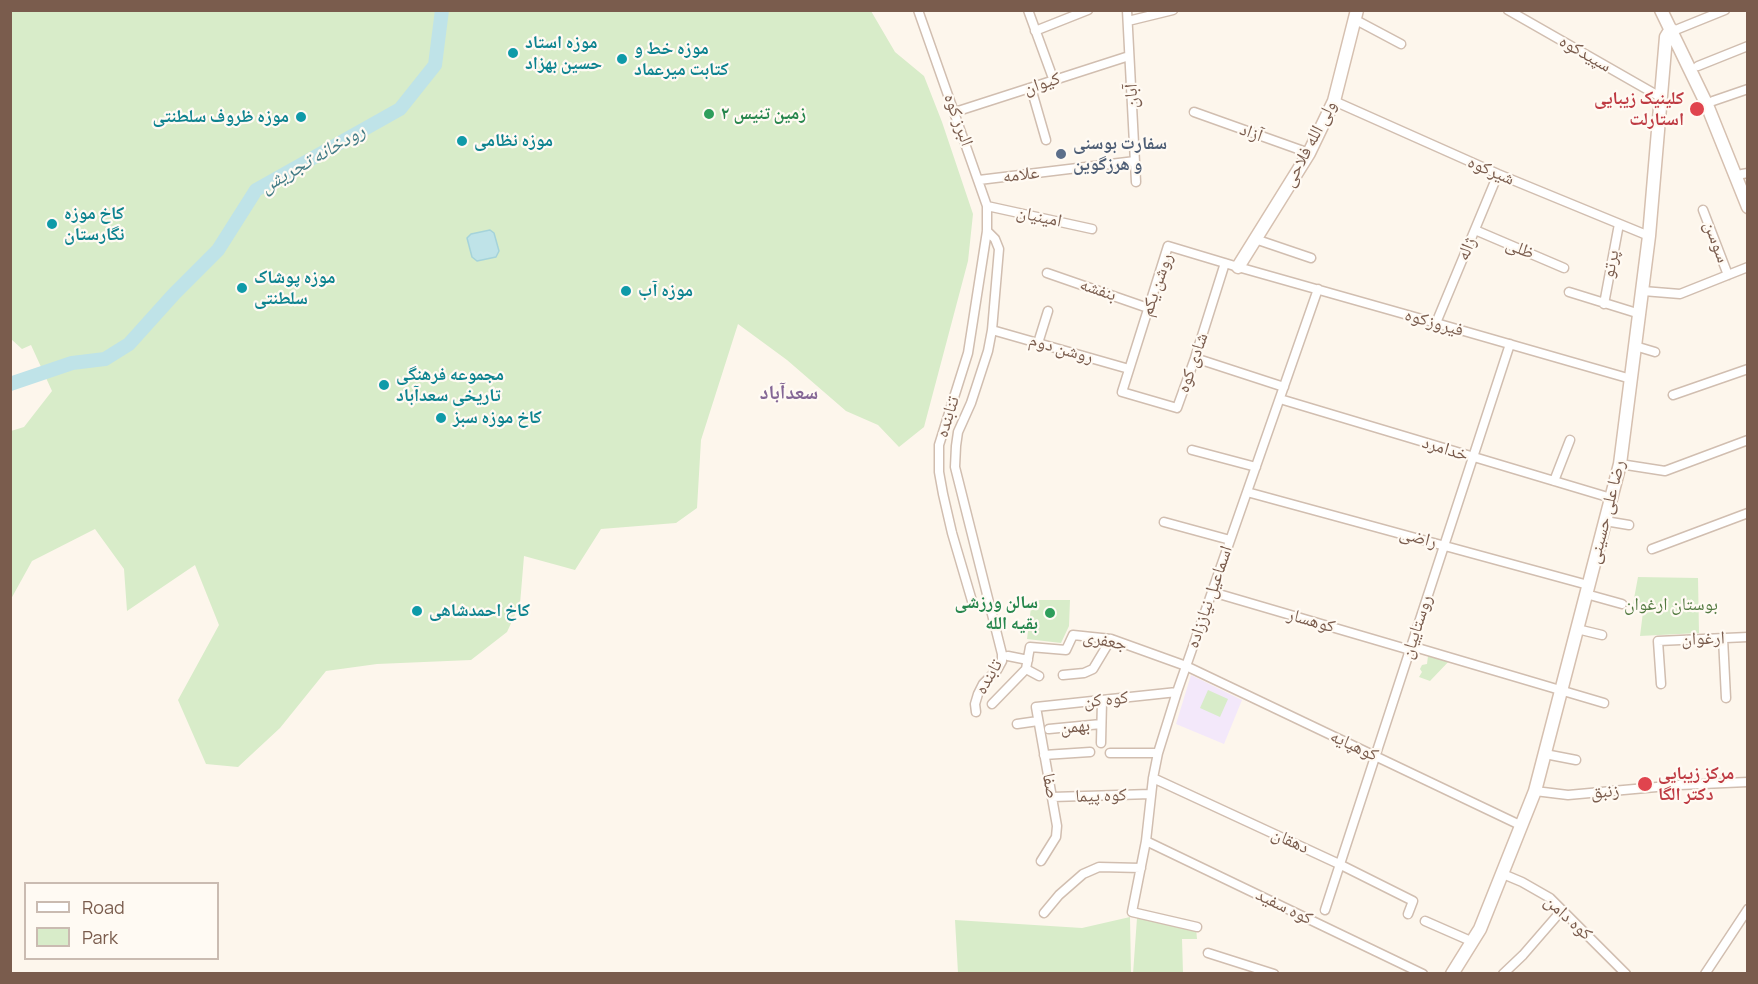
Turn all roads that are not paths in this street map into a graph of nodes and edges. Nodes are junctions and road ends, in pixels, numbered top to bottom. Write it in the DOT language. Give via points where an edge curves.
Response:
graph roads {
  1 [pos="918,10"];
  2 [pos="1028,10"];
  3 [pos="1088,10"];
  4 [pos="1126,10"];
  5 [pos="1173,10"];
  6 [pos="1508,10"];
  7 [pos="1661,10"];
  8 [pos="1669,10"];
  9 [pos="1725,10"];
  10 [pos="1355,15"];
  11 [pos="1128,21"];
  12 [pos="1675,29"];
  13 [pos="1035,31"];
  14 [pos="1401,44"];
  15 [pos="1748,46"];
  16 [pos="1130,57"];
  17 [pos="1698,66"];
  18 [pos="1054,81"];
  19 [pos="1031,88"];
  20 [pos="1748,89"];
  21 [pos="1662,98"];
  22 [pos="1334,101"];
  23 [pos="1713,101"];
  24 [pos="956,112"];
  25 [pos="1194,112"];
  26 [pos="1046,140"];
  27 [pos="1308,153"];
  28 [pos="1135,161"];
  29 [pos="1498,174"];
  30 [pos="1745,174"];
  31 [pos="979,180"];
  32 [pos="1136,182"];
  33 [pos="1748,189"];
  34 [pos="987,206"];
  35 [pos="1748,207"];
  36 [pos="1703,210"];
  37 [pos="1619,224"];
  38 [pos="1092,229"];
  39 [pos="1475,230"];
  40 [pos="987,231"];
  41 [pos="1649,236"];
  42 [pos="1255,239"];
  43 [pos="1311,258"];
  44 [pos="1225,263"];
  45 [pos="1238,267"];
  46 [pos="1748,267"];
  47 [pos="1564,268"];
  48 [pos="1047,273"];
  49 [pos="1728,275"];
  50 [pos="1318,289"];
  51 [pos="1643,291"];
  52 [pos="1569,292"];
  53 [pos="1604,304"];
  54 [pos="1148,308"];
  55 [pos="1048,311"];
  56 [pos="1640,314"];
  57 [pos="1436,323"];
  58 [pos="993,330"];
  59 [pos="1038,343"];
  60 [pos="1510,344"];
  61 [pos="1635,346"];
  62 [pos="1655,352"];
  63 [pos="1195,358"];
  64 [pos="1129,369"];
  65 [pos="1748,369"];
  66 [pos="1631,379"];
  67 [pos="1284,387"];
  68 [pos="1122,392"];
  69 [pos="1674,395"];
  70 [pos="1280,399"];
  71 [pos="1570,440"];
  72 [pos="1748,440"];
  73 [pos="1192,450"];
  74 [pos="1473,457"];
  75 [pos="1620,464"];
  76 [pos="1256,467"];
  77 [pos="1554,481"];
  78 [pos="1247,492"];
  79 [pos="1611,498"];
  80 [pos="1748,513"];
  81 [pos="1605,521"];
  82 [pos="1164,522"];
  83 [pos="1629,525"];
  84 [pos="1230,540"];
  85 [pos="1444,546"];
  86 [pos="1652,549"];
  87 [pos="1587,589"];
  88 [pos="1212,592"];
  89 [pos="972,600"];
  90 [pos="1622,604"];
  91 [pos="1577,629"];
  92 [pos="1602,635"];
  93 [pos="1748,637"];
  94 [pos="1723,638"];
  95 [pos="1111,639"];
  96 [pos="1410,648"];
  97 [pos="1008,656"];
  98 [pos="1028,660"];
  99 [pos="1186,666"];
  100 [pos="1026,669"];
  101 [pos="1063,675"];
  102 [pos="1039,676"];
  103 [pos="1661,684"];
  104 [pos="1561,689"];
  105 [pos="1177,692"];
  106 [pos="1726,698"];
  107 [pos="1102,701"];
  108 [pos="1604,703"];
  109 [pos="992,704"];
  110 [pos="1036,707"];
  111 [pos="976,712"];
  112 [pos="1038,722"];
  113 [pos="1017,724"];
  114 [pos="1101,724"];
  115 [pos="1049,729"];
  116 [pos="1101,743"];
  117 [pos="1090,752"];
  118 [pos="1110,753"];
  119 [pos="1158,753"];
  120 [pos="1545,754"];
  121 [pos="1044,755"];
  122 [pos="1375,756"];
  123 [pos="1575,760"];
  124 [pos="1153,778"];
  125 [pos="1748,782"];
  126 [pos="1535,791"];
  127 [pos="1151,794"];
  128 [pos="1052,797"];
  129 [pos="1522,826"];
  130 [pos="1146,841"];
  131 [pos="1041,861"];
  132 [pos="1339,864"];
  133 [pos="1141,868"];
  134 [pos="1503,874"];
  135 [pos="1324,910"];
  136 [pos="1562,910"];
  137 [pos="1747,910"];
  138 [pos="1044,913"];
  139 [pos="1408,914"];
  140 [pos="1425,921"];
  141 [pos="1197,927"];
  142 [pos="1473,942"];
  143 [pos="1208,953"];
  144 [pos="1274,974"];
  145 [pos="1423,974"];
  146 [pos="1452,974"];
  147 [pos="1503,974"];
  148 [pos="1626,974"];
  149 [pos="1704,974"];
  1 -- 24 [label="street, البرز کوه"];
  2 -- 13 [label="street"];
  3 -- 13 [label="street"];
  4 -- 11 [label="street, آبان"];
  5 -- 11 [label="street"];
  6 -- 21 [label="street, سپیدکوه"];
  7 -- 12 [label="street"];
  8 -- 12 [label="street"];
  9 -- 12 [label="street"];
  10 -- 14 [label="street"];
  10 -- 22 [label="street, ولی‌ الله فلاحی"];
  11 -- 16 [label="street, آبان"];
  12 -- 17 [label="street"];
  12 -- 21 [label="street, رضا علی حسینی" via="1666,37"];
  12 -- 35 [label="street"];
  13 -- 18 [label="street"];
  15 -- 17 [label="street"];
  16 -- 18 [label="street, کیوان"];
  16 -- 28 [label="street, آبان"];
  17 -- 23 [label="street"];
  18 -- 19 [label="street, کیوان"];
  19 -- 24 [label="street, کیوان"];
  19 -- 26 [label="street"];
  20 -- 23 [label="street"];
  21 -- 41 [label="street, رضا علی حسینی"];
  22 -- 27 [label="street, ولی‌ الله فلاحی"];
  22 -- 29 [label="street, شیرکوه"];
  23 -- 30 [label="street"];
  24 -- 31 [label="street, البرز کوه"];
  25 -- 27 [label="street, آزاد"];
  27 -- 42 [label="street, ولی‌ الله فلاحی"];
  28 -- 31 [label="street, علامه"];
  28 -- 32 [label="street, آبان"];
  29 -- 37 [label="street, شیرکوه"];
  29 -- 39 [label="street, ژاله"];
  30 -- 33 [label="street"];
  31 -- 34 [label="street, البرز کوه"];
  34 -- 38 [label="street, امینیان"];
  34 -- 40 [label="street, البرز کوه"];
  36 -- 49 [label="street, سوسن"];
  37 -- 41 [label="street, شیرکوه"];
  37 -- 53 [label="street, پرتو"];
  39 -- 47 [label="street, ظلی"];
  39 -- 57 [label="street, ژاله"];
  40 -- 58 [label="street" via="999,249"];
  40 -- 89 [label="street, تنابنده" via="968,353 939,446 943,494"];
  41 -- 51 [label="street, رضا علی حسینی"];
  42 -- 43 [label="street"];
  42 -- 45 [label="street, ولی‌ الله فلاحی"];
  44 -- 45 [label="street, روشن یکم"];
  44 -- 54 [label="street, روشن یکم" via="1168,246"];
  44 -- 63 [label="street, شادی کوه"];
  45 -- 50 [label="street, فیروزکوه"];
  46 -- 49 [label="street"];
  48 -- 54 [label="street, بنفشه"];
  49 -- 51 [label="street" via="1680,294"];
  50 -- 57 [label="street, فیروزکوه"];
  50 -- 67 [label="street, اسماعیل نیاززاده"];
  51 -- 56 [label="street, رضا علی حسینی"];
  52 -- 53 [label="street"];
  53 -- 56 [label="street"];
  54 -- 64 [label="street, روشن یکم"];
  55 -- 59 [label="street"];
  56 -- 61 [label="street, رضا علی حسینی"];
  57 -- 60 [label="street, فیروزکوه"];
  58 -- 59 [label="street, روشن دوم"];
  58 -- 111 [label="street, تابنده" via="958,432 955,467 1002,661 978,694"];
  59 -- 64 [label="street, روشن دوم"];
  60 -- 66 [label="street, فیروزکوه"];
  60 -- 74 [label="street, روستاییان"];
  61 -- 62 [label="street"];
  61 -- 66 [label="street, رضا علی حسینی"];
  63 -- 67 [label="street"];
  63 -- 68 [label="street, شادی کوه" via="1177,408"];
  64 -- 68 [label="street, روشن یکم"];
  65 -- 69 [label="street"];
  66 -- 75 [label="street, رضا علی حسینی"];
  67 -- 70 [label="street, اسماعیل نیاززاده"];
  70 -- 74 [label="street, خدامرد"];
  70 -- 76 [label="street, اسماعیل نیاززاده"];
  71 -- 77 [label="street"];
  72 -- 75 [label="street" via="1665,471"];
  73 -- 76 [label="street"];
  74 -- 77 [label="street, خدامرد"];
  74 -- 85 [label="street, روستاییان"];
  75 -- 79 [label="street, رضا علی حسینی"];
  76 -- 78 [label="street, اسماعیل نیاززاده"];
  77 -- 79 [label="street, خدامرد"];
  78 -- 84 [label="street, اسماعیل نیاززاده"];
  78 -- 85 [label="street, راضی"];
  79 -- 81 [label="street, رضا علی حسینی"];
  80 -- 86 [label="street"];
  81 -- 83 [label="street"];
  81 -- 87 [label="street, رضا علی حسینی"];
  82 -- 84 [label="street"];
  84 -- 88 [label="street, اسماعیل نیاززاده"];
  85 -- 87 [label="street, راضی"];
  85 -- 96 [label="street, روستاییان"];
  87 -- 90 [label="street, راضی"];
  87 -- 91 [label="street, رضا علی حسینی"];
  88 -- 96 [label="street, کوهسار"];
  88 -- 99 [label="street, اسماعیل نیاززاده"];
  91 -- 92 [label="street"];
  91 -- 104 [label="street, رضا علی حسینی"];
  93 -- 94 [label="street, ارغوان"];
  94 -- 103 [label="street, ارغوان" via="1658,640"];
  94 -- 106 [label="street"];
  95 -- 98 [label="street, جعفری" via="1073,635 1066,650 1030,647"];
  95 -- 99 [label="street, جعفری"];
  95 -- 101 [label="street" via="1093,669"];
  96 -- 104 [label="street, کوهسار"];
  96 -- 122 [label="street, روستاییان"];
  97 -- 98 [label="street"];
  98 -- 100 [label="street"];
  99 -- 105 [label="street, اسماعیل نیاززاده"];
  99 -- 122 [label="street, کوهپایه"];
  100 -- 102 [label="street"];
  100 -- 109 [label="street"];
  104 -- 108 [label="street, کوهسار"];
  104 -- 120 [label="street, رضا علی حسینی"];
  105 -- 107 [label="street, کوه کن"];
  105 -- 119 [label="street, اسماعیل نیاززاده"];
  107 -- 110 [label="street, کوه کن"];
  107 -- 114 [label="street"];
  110 -- 112 [label="street, صفا"];
  112 -- 113 [label="street"];
  112 -- 121 [label="street, صفا"];
  114 -- 115 [label="street, بهمن"];
  114 -- 116 [label="street"];
  117 -- 121 [label="street"];
  118 -- 119 [label="street"];
  119 -- 124 [label="street, اسماعیل نیاززاده"];
  120 -- 123 [label="street"];
  120 -- 126 [label="street, رضا علی حسینی"];
  121 -- 128 [label="street, صفا"];
  122 -- 129 [label="street, کوهپایه"];
  122 -- 132 [label="street, روستاییان"];
  124 -- 127 [label="street, اسماعیل نیاززاده"];
  124 -- 132 [label="street, دهقان"];
  125 -- 126 [label="street, زنبق" via="1568,795"];
  126 -- 129 [label="street, رضا علی حسینی"];
  127 -- 128 [label="street, کوه پیما"];
  127 -- 130 [label="street, اسماعیل نیاززاده"];
  128 -- 131 [label="street, صفا" via="1056,837"];
  129 -- 134 [label="street, رضا علی حسینی"];
  130 -- 133 [label="street, اسماعیل نیاززاده"];
  130 -- 145 [label="street, کوه سفید"];
  132 -- 135 [label="street, روستاییان"];
  132 -- 139 [label="street, دهقان" via="1413,901"];
  133 -- 138 [label="street" via="1099,867 1083,874"];
  133 -- 141 [label="street, اسماعیل نیاززاده" via="1132,912"];
  134 -- 136 [label="street, کوه دامن" via="1550,898"];
  134 -- 142 [label="street, رضا علی حسینی"];
  136 -- 147 [label="street"];
  136 -- 148 [label="street, کوه دامن"];
  137 -- 149 [label="street"];
  140 -- 142 [label="street"];
  142 -- 146 [label="street, رضا علی حسینی"];
  143 -- 144 [label="street"];
}
